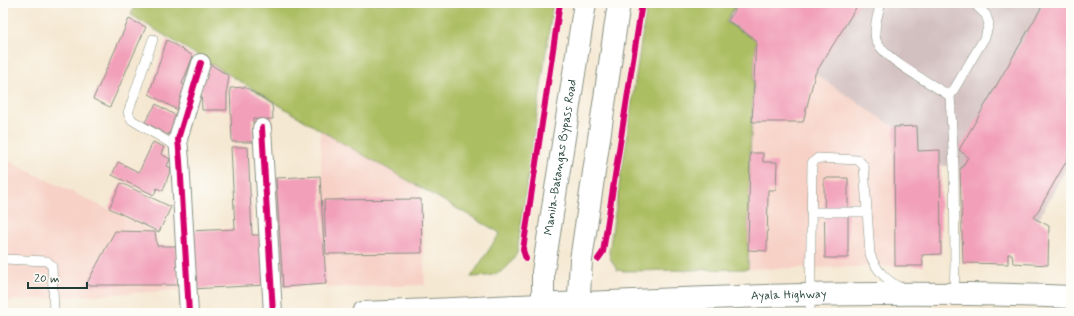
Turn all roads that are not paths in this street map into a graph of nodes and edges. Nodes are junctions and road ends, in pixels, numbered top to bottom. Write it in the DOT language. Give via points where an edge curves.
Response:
graph roads {
  1 [pos="584,3"];
  2 [pos="619,3"];
  3 [pos="881,3"];
  4 [pos="974,3"];
  5 [pos="153,39"];
  6 [pos="201,63"];
  7 [pos="950,96"];
  8 [pos="262,128"];
  9 [pos="178,147"];
  10 [pos="811,212"];
  11 [pos="867,212"];
  12 [pos="3,259"];
  13 [pos="917,294"];
  14 [pos="954,295"];
  15 [pos="1071,298"];
  16 [pos="810,304"];
  17 [pos="578,308"];
  18 [pos="543,309"];
  19 [pos="54,313"];
  20 [pos="189,313"];
  21 [pos="273,313"];
  22 [pos="363,313"];
  1 -- 18 [label="main road, Manila-Batangas Bypass Road" via="544,272"];
  2 -- 17 [label="main road" via="581,260"];
  3 -- 7 [label="lane" via="876,18 876,40 888,57"];
  4 -- 7 [label="lane" via="986,15 989,24 985,37"];
  5 -- 9 [label="lane" via="128,114 132,120"];
  6 -- 9 [label="street" via="178,138"];
  7 -- 14 [label="lane" via="954,181"];
  8 -- 21 [label="street"];
  9 -- 20 [label="street"];
  10 -- 11 [label="lane"];
  10 -- 11 [label="lane" via="812,163 818,158 862,162"];
  10 -- 16 [label="lane"];
  11 -- 13 [label="lane" via="870,254 874,265 894,285"];
  12 -- 19 [label="lane" via="47,261 52,266"];
  13 -- 14 [label="main road, Ayala Highway"];
  13 -- 16 [label="main road, Ayala Highway"];
  14 -- 15 [label="main road, Ayala Highway"];
  16 -- 17 [label="main road, Ayala Highway"];
  17 -- 18 [label="main road, Ayala Highway"];
  18 -- 22 [label="main road, Ayala Highway"];
}
